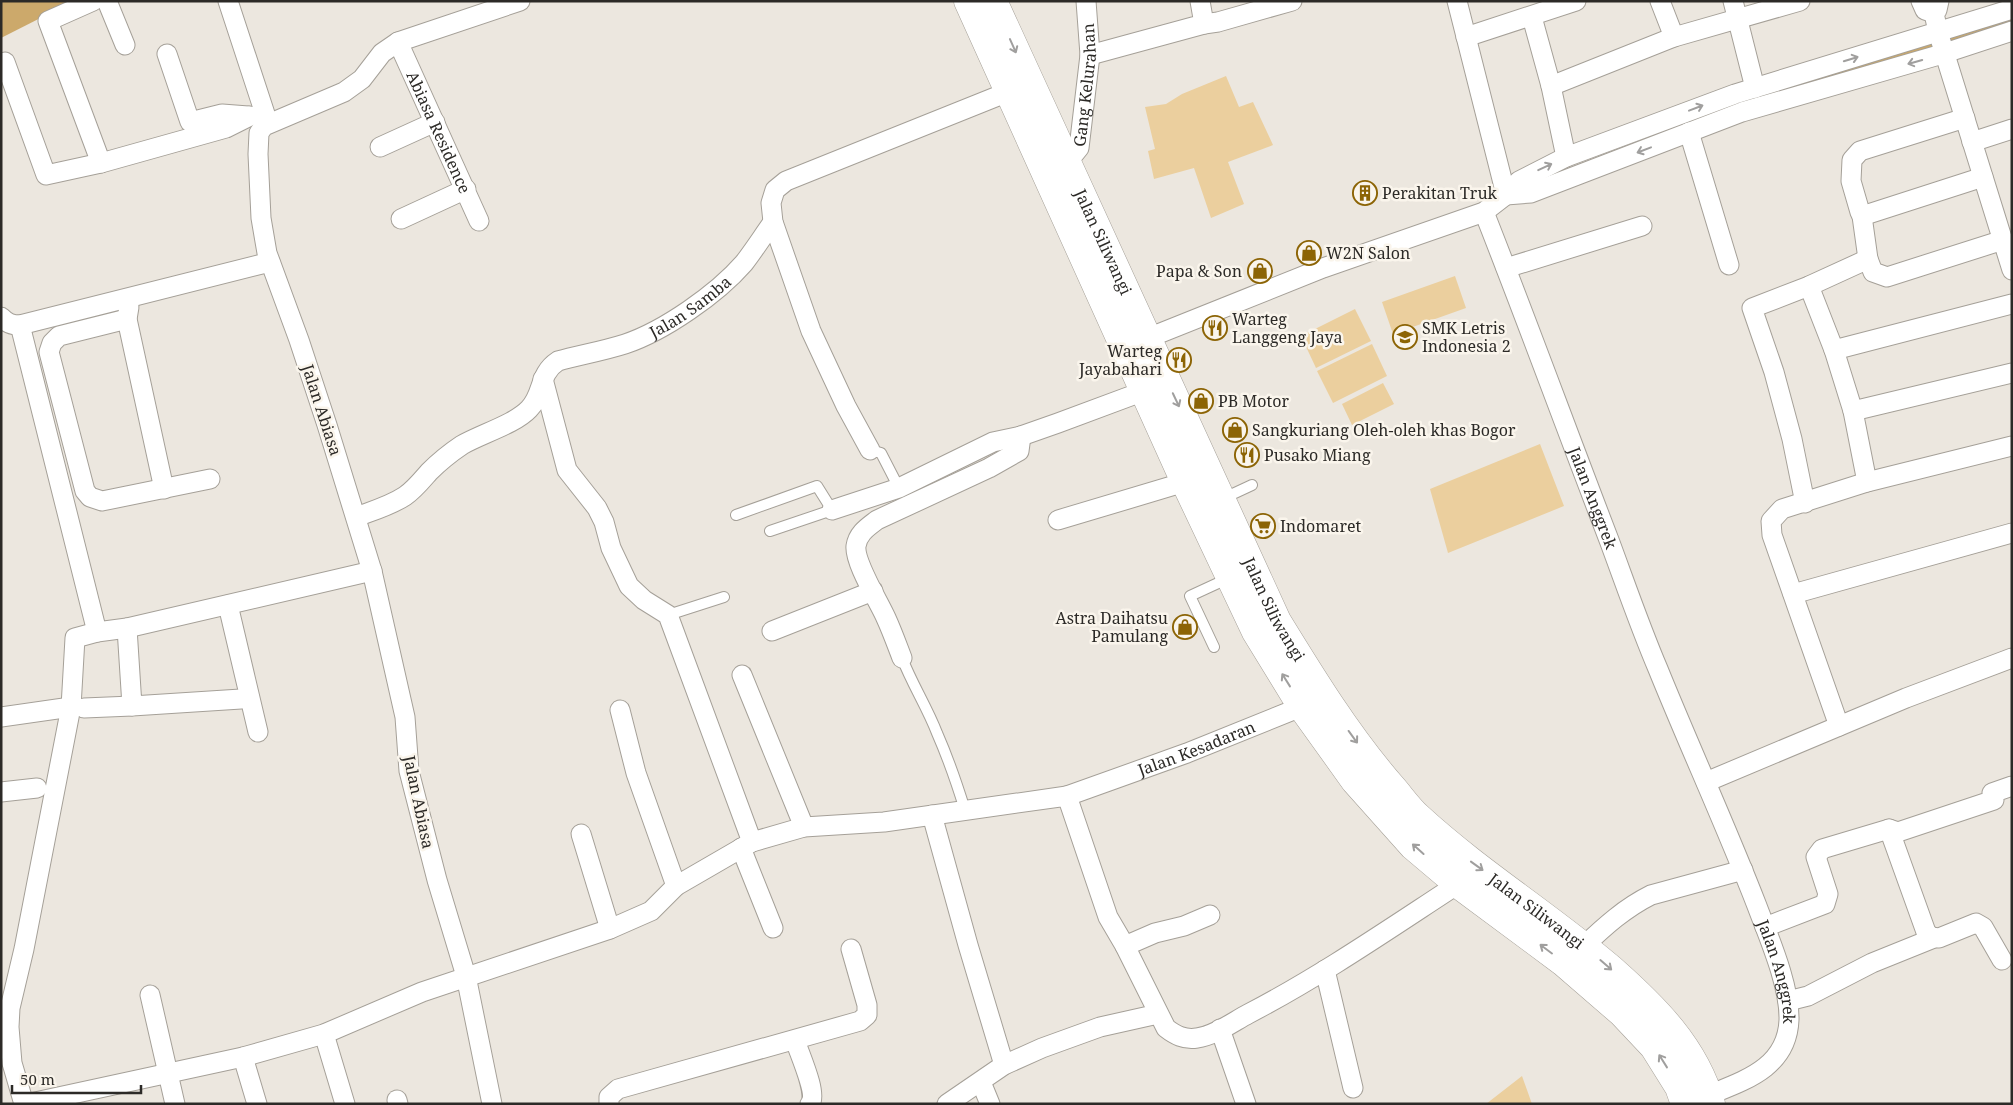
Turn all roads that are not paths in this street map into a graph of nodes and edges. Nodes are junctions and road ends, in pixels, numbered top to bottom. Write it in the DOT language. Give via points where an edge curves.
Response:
graph roads {
  1 [pos="93,1"];
  2 [pos="107,1"];
  3 [pos="228,1"];
  4 [pos="520,1"];
  5 [pos="968,1"];
  6 [pos="993,1"];
  7 [pos="1086,1"];
  8 [pos="1200,1"];
  9 [pos="1292,1"];
  10 [pos="1457,1"];
  11 [pos="1576,1"];
  12 [pos="1660,1"];
  13 [pos="1800,1"];
  14 [pos="1931,5"];
  15 [pos="2012,9"];
  16 [pos="1735,10"];
  17 [pos="1532,16"];
  18 [pos="1204,24"];
  19 [pos="2012,31"];
  20 [pos="1938,32"];
  21 [pos="1466,37"];
  22 [pos="1674,37"];
  23 [pos="398,42"];
  24 [pos="125,45"];
  25 [pos="167,54"];
  26 [pos="1945,54"];
  27 [pos="1090,55"];
  28 [pos="5,62"];
  29 [pos="1551,86"];
  30 [pos="1756,88"];
  31 [pos="1008,92"];
  32 [pos="1736,94"];
  33 [pos="1742,112"];
  34 [pos="250,116"];
  35 [pos="1965,118"];
  36 [pos="435,122"];
  37 [pos="268,123"];
  38 [pos="2012,129"];
  39 [pos="1689,132"];
  40 [pos="1972,142"];
  41 [pos="380,147"];
  42 [pos="1566,157"];
  43 [pos="101,163"];
  44 [pos="1066,164"];
  45 [pos="1983,177"];
  46 [pos="466,189"];
  47 [pos="1506,195"];
  48 [pos="1484,212"];
  49 [pos="1862,216"];
  50 [pos="401,219"];
  51 [pos="479,221"];
  52 [pos="773,222"];
  53 [pos="1642,226"];
  54 [pos="2003,240"];
  55 [pos="1868,260"];
  56 [pos="270,262"];
  57 [pos="1729,266"];
  58 [pos="1506,268"];
  59 [pos="2012,270"];
  60 [pos="1809,286"];
  61 [pos="136,296"];
  62 [pos="2012,304"];
  63 [pos="1,317"];
  64 [pos="127,319"];
  65 [pos="20,325"];
  66 [pos="1148,338"];
  67 [pos="1834,350"];
  68 [pos="2012,373"];
  69 [pos="542,378"];
  70 [pos="1144,391"];
  71 [pos="1853,411"];
  72 [pos="1021,436"];
  73 [pos="2012,446"];
  74 [pos="870,450"];
  75 [pos="210,479"];
  76 [pos="1185,482"];
  77 [pos="1867,482"];
  78 [pos="1252,485"];
  79 [pos="899,488"];
  80 [pos="164,489"];
  81 [pos="1221,499"];
  82 [pos="1805,503"];
  83 [pos="832,510"];
  84 [pos="736,515"];
  85 [pos="356,518"];
  86 [pos="1058,520"];
  87 [pos="770,531"];
  88 [pos="2012,533"];
  89 [pos="372,571"];
  90 [pos="1230,577"];
  91 [pos="873,591"];
  92 [pos="1793,594"];
  93 [pos="724,597"];
  94 [pos="225,611"];
  95 [pos="668,616"];
  96 [pos="772,631"];
  97 [pos="97,632"];
  98 [pos="128,633"];
  99 [pos="1214,647"];
  100 [pos="902,658"];
  101 [pos="2012,658"];
  102 [pos="742,675"];
  103 [pos="240,699"];
  104 [pos="1313,702"];
  105 [pos="132,706"];
  106 [pos="77,707"];
  107 [pos="620,710"];
  108 [pos="1,716"];
  109 [pos="1839,726"];
  110 [pos="258,732"];
  111 [pos="1706,782"];
  112 [pos="2012,786"];
  113 [pos="37,788"];
  114 [pos="1,792"];
  115 [pos="1066,796"];
  116 [pos="965,810"];
  117 [pos="932,815"];
  118 [pos="804,827"];
  119 [pos="1889,829"];
  120 [pos="581,834"];
  121 [pos="746,845"];
  122 [pos="1743,870"];
  123 [pos="1458,884"];
  124 [pos="676,886"];
  125 [pos="1210,915"];
  126 [pos="1765,927"];
  127 [pos="773,928"];
  128 [pos="610,929"];
  129 [pos="1934,938"];
  130 [pos="1125,946"];
  131 [pos="1584,946"];
  132 [pos="851,949"];
  133 [pos="2002,960"];
  134 [pos="1325,970"];
  135 [pos="466,976"];
  136 [pos="150,995"];
  137 [pos="1788,1002"];
  138 [pos="1158,1014"];
  139 [pos="1220,1029"];
  140 [pos="324,1034"];
  141 [pos="795,1040"];
  142 [pos="243,1057"];
  143 [pos="1004,1065"];
  144 [pos="167,1073"];
  145 [pos="981,1082"];
  146 [pos="1353,1088"];
  147 [pos="1701,1101"];
  148 [pos="25,1104"];
  149 [pos="175,1104"];
  150 [pos="257,1104"];
  151 [pos="345,1104"];
  152 [pos="492,1104"];
  153 [pos="609,1104"];
  154 [pos="810,1104"];
  155 [pos="947,1104"];
  156 [pos="990,1104"];
  157 [pos="1246,1104"];
  1 -- 43 [label="street" via="48,20"];
  2 -- 24 [label="street"];
  3 -- 37 [label="street"];
  4 -- 23 [label="street"];
  5 -- 31 [label="main road, Jalan Siliwangi"];
  6 -- 44 [label="main road, Jalan Siliwangi, one-way"];
  7 -- 27 [label="street, Gang Kelurahan"];
  8 -- 18 [label="street"];
  9 -- 18 [label="street"];
  10 -- 21 [label="street"];
  11 -- 17 [label="street"];
  12 -- 22 [label="street"];
  13 -- 16 [label="street"];
  14 -- 20 [label="street"];
  15 -- 20 [label="street"];
  16 -- 22 [label="street"];
  16 -- 30 [label="street"];
  17 -- 21 [label="street"];
  17 -- 29 [label="street"];
  18 -- 27 [label="street"];
  19 -- 26 [label="street"];
  20 -- 26 [label="street"];
  30 -- 20 [label="street, one-way"];
  21 -- 47 [label="street"];
  22 -- 29 [label="street"];
  23 -- 36 [label="street, Abiasa Residence"];
  23 -- 37 [label="street" via="382,53 362,79 348,89"];
  25 -- 34 [label="street" via="190,122 222,114"];
  26 -- 33 [label="street, one-way"];
  26 -- 35 [label="street"];
  27 -- 44 [label="street, Gang Kelurahan" via="1079,148"];
  28 -- 43 [label="street" via="46,175"];
  29 -- 42 [label="street"];
  30 -- 32 [label="street"];
  31 -- 52 [label="street" via="786,181 775,190 771,203"];
  31 -- 70 [label="main road, Jalan Siliwangi"];
  32 -- 33 [label="street"];
  42 -- 32 [label="street, one-way"];
  33 -- 39 [label="street"];
  34 -- 37 [label="street"];
  34 -- 43 [label="street" via="226,128"];
  35 -- 40 [label="street"];
  35 -- 49 [label="street" via="1860,151 1852,160 1851,181"];
  36 -- 41 [label="street"];
  36 -- 46 [label="street, Abiasa Residence"];
  37 -- 56 [label="street, Jalan Abiasa" via="259,133 258,154 261,218"];
  38 -- 40 [label="street"];
  39 -- 47 [label="street, one-way" via="1531,193"];
  39 -- 57 [label="street"];
  40 -- 45 [label="street"];
  47 -- 42 [label="street, one-way" via="1519,181"];
  44 -- 66 [label="main road, Jalan Siliwangi"];
  45 -- 49 [label="street"];
  45 -- 54 [label="street"];
  46 -- 50 [label="street"];
  46 -- 51 [label="street, Abiasa Residence"];
  47 -- 48 [label="street"];
  48 -- 58 [label="street, Jalan Anggrek"];
  48 -- 66 [label="street" via="1323,268"];
  49 -- 55 [label="street"];
  52 -- 69 [label="street, Jalan Samba" via="723,285 671,322 624,344 558,361"];
  52 -- 74 [label="street" via="811,331"];
  53 -- 58 [label="street"];
  54 -- 55 [label="street" via="1887,277 1873,272"];
  54 -- 59 [label="street"];
  55 -- 60 [label="street"];
  56 -- 61 [label="street"];
  56 -- 85 [label="street, Jalan Abiasa" via="299,340"];
  58 -- 111 [label="street, Jalan Anggrek" via="1657,668"];
  60 -- 67 [label="street"];
  60 -- 82 [label="street" via="1752,308 1774,372"];
  61 -- 64 [label="street" via="129,303"];
  61 -- 65 [label="street"];
  62 -- 67 [label="street"];
  63 -- 65 [label="street" via="13,325"];
  64 -- 80 [label="street"];
  64 -- 80 [label="street" via="59,336 49,352 85,491 90,497 102,501"];
  65 -- 97 [label="street"];
  66 -- 81 [label="main road, Jalan Siliwangi, one-way"];
  67 -- 71 [label="street"];
  68 -- 71 [label="street"];
  69 -- 85 [label="street, Jalan Samba" via="530,409 446,456 406,495"];
  69 -- 95 [label="street" via="567,470 597,508 629,586"];
  70 -- 72 [label="street"];
  70 -- 76 [label="main road, Jalan Siliwangi"];
  71 -- 77 [label="street"];
  72 -- 79 [label="street" via="993,442"];
  72 -- 91 [label="street" via="1018,452 865,529 858,537 856,548 858,560"];
  73 -- 77 [label="street"];
  74 -- 79 [label="lane" via="881,453"];
  75 -- 80 [label="street"];
  76 -- 86 [label="street"];
  76 -- 90 [label="main road, Jalan Siliwangi"];
  77 -- 82 [label="street"];
  78 -- 81 [label="lane"];
  79 -- 83 [label="street"];
  81 -- 104 [label="main road, Jalan Siliwangi"];
  82 -- 92 [label="street" via="1782,509 1771,521 1772,535"];
  83 -- 84 [label="lane" via="817,486"];
  83 -- 87 [label="lane"];
  85 -- 89 [label="street, Jalan Abiasa"];
  88 -- 92 [label="street"];
  89 -- 94 [label="street"];
  89 -- 135 [label="street, Jalan Abiasa" via="405,717 409,771"];
  90 -- 99 [label="lane" via="1190,596"];
  104 -- 90 [label="main road, Jalan Siliwangi, one-way" via="1256,632"];
  91 -- 96 [label="street"];
  91 -- 100 [label="street"];
  92 -- 109 [label="street"];
  93 -- 95 [label="lane"];
  94 -- 98 [label="street"];
  94 -- 110 [label="street"];
  95 -- 121 [label="street"];
  97 -- 98 [label="street"];
  97 -- 106 [label="street" via="75,638"];
  98 -- 105 [label="street"];
  100 -- 116 [label="lane" via="937,731"];
  101 -- 109 [label="street"];
  102 -- 118 [label="street"];
  103 -- 105 [label="street"];
  104 -- 115 [label="street, Jalan Kesadaran"];
  123 -- 104 [label="main road, Jalan Siliwangi, one-way" via="1413,846 1355,781"];
  104 -- 131 [label="main road, Jalan Siliwangi, one-way" via="1417,816 1466,858"];
  105 -- 106 [label="street"];
  106 -- 108 [label="street"];
  106 -- 148 [label="street" via="10,1008 12,1063"];
  107 -- 124 [label="street" via="636,773"];
  109 -- 111 [label="street"];
  111 -- 122 [label="street, Jalan Anggrek"];
  112 -- 119 [label="street" via="1992,793 1994,800 1898,832"];
  113 -- 114 [label="street"];
  115 -- 116 [label="street, Jalan Kesadaran"];
  115 -- 130 [label="street" via="1108,917"];
  116 -- 117 [label="street, Jalan Kesadaran"];
  117 -- 118 [label="street, Jalan Kesadaran"];
  117 -- 143 [label="street"];
  118 -- 121 [label="street, Jalan Kesadaran"];
  119 -- 126 [label="street" via="1822,849 1816,857 1828,894 1825,904"];
  119 -- 129 [label="street" via="1926,932"];
  120 -- 128 [label="street"];
  121 -- 124 [label="street, Jalan Kesadaran"];
  121 -- 127 [label="street"];
  122 -- 126 [label="street, Jalan Anggrek"];
  122 -- 131 [label="street" via="1644,899 1608,923"];
  123 -- 134 [label="street"];
  147 -- 123 [label="main road, Jalan Siliwangi, one-way" via="1679,1087 1654,1047 1622,1012 1564,962"];
  124 -- 128 [label="street, Jalan Kesadaran" via="651,911"];
  125 -- 130 [label="street"];
  126 -- 137 [label="street, Jalan Anggrek"];
  128 -- 135 [label="street, Jalan Kesadaran"];
  129 -- 133 [label="street" via="1976,923 1983,928"];
  129 -- 137 [label="street" via="1872,963 1808,996"];
  130 -- 138 [label="street"];
  131 -- 147 [label="main road, Jalan Siliwangi, one-way" via="1636,990 1669,1025 1689,1053"];
  132 -- 141 [label="street" via="867,1005 867,1016 860,1022"];
  134 -- 139 [label="street"];
  134 -- 146 [label="street"];
  135 -- 140 [label="street, Jalan Kesadaran"];
  135 -- 152 [label="street, Jalan Abiasa"];
  136 -- 144 [label="street"];
  137 -- 147 [label="street, Jalan Anggrek" via="1789,1021 1778,1055 1750,1078"];
  138 -- 139 [label="street" via="1166,1028 1185,1038 1198,1038"];
  138 -- 143 [label="street" via="1100,1027"];
  139 -- 157 [label="street"];
  140 -- 142 [label="street, Jalan Kesadaran"];
  140 -- 151 [label="street"];
  141 -- 153 [label="street" via="618,1089 609,1097"];
  141 -- 154 [label="street" via="812,1092"];
  142 -- 144 [label="street, Jalan Kesadaran"];
  142 -- 150 [label="street"];
  143 -- 145 [label="street"];
  144 -- 148 [label="street, Jalan Kesadaran"];
  144 -- 149 [label="street"];
  145 -- 155 [label="street"];
  145 -- 156 [label="street"];
}
